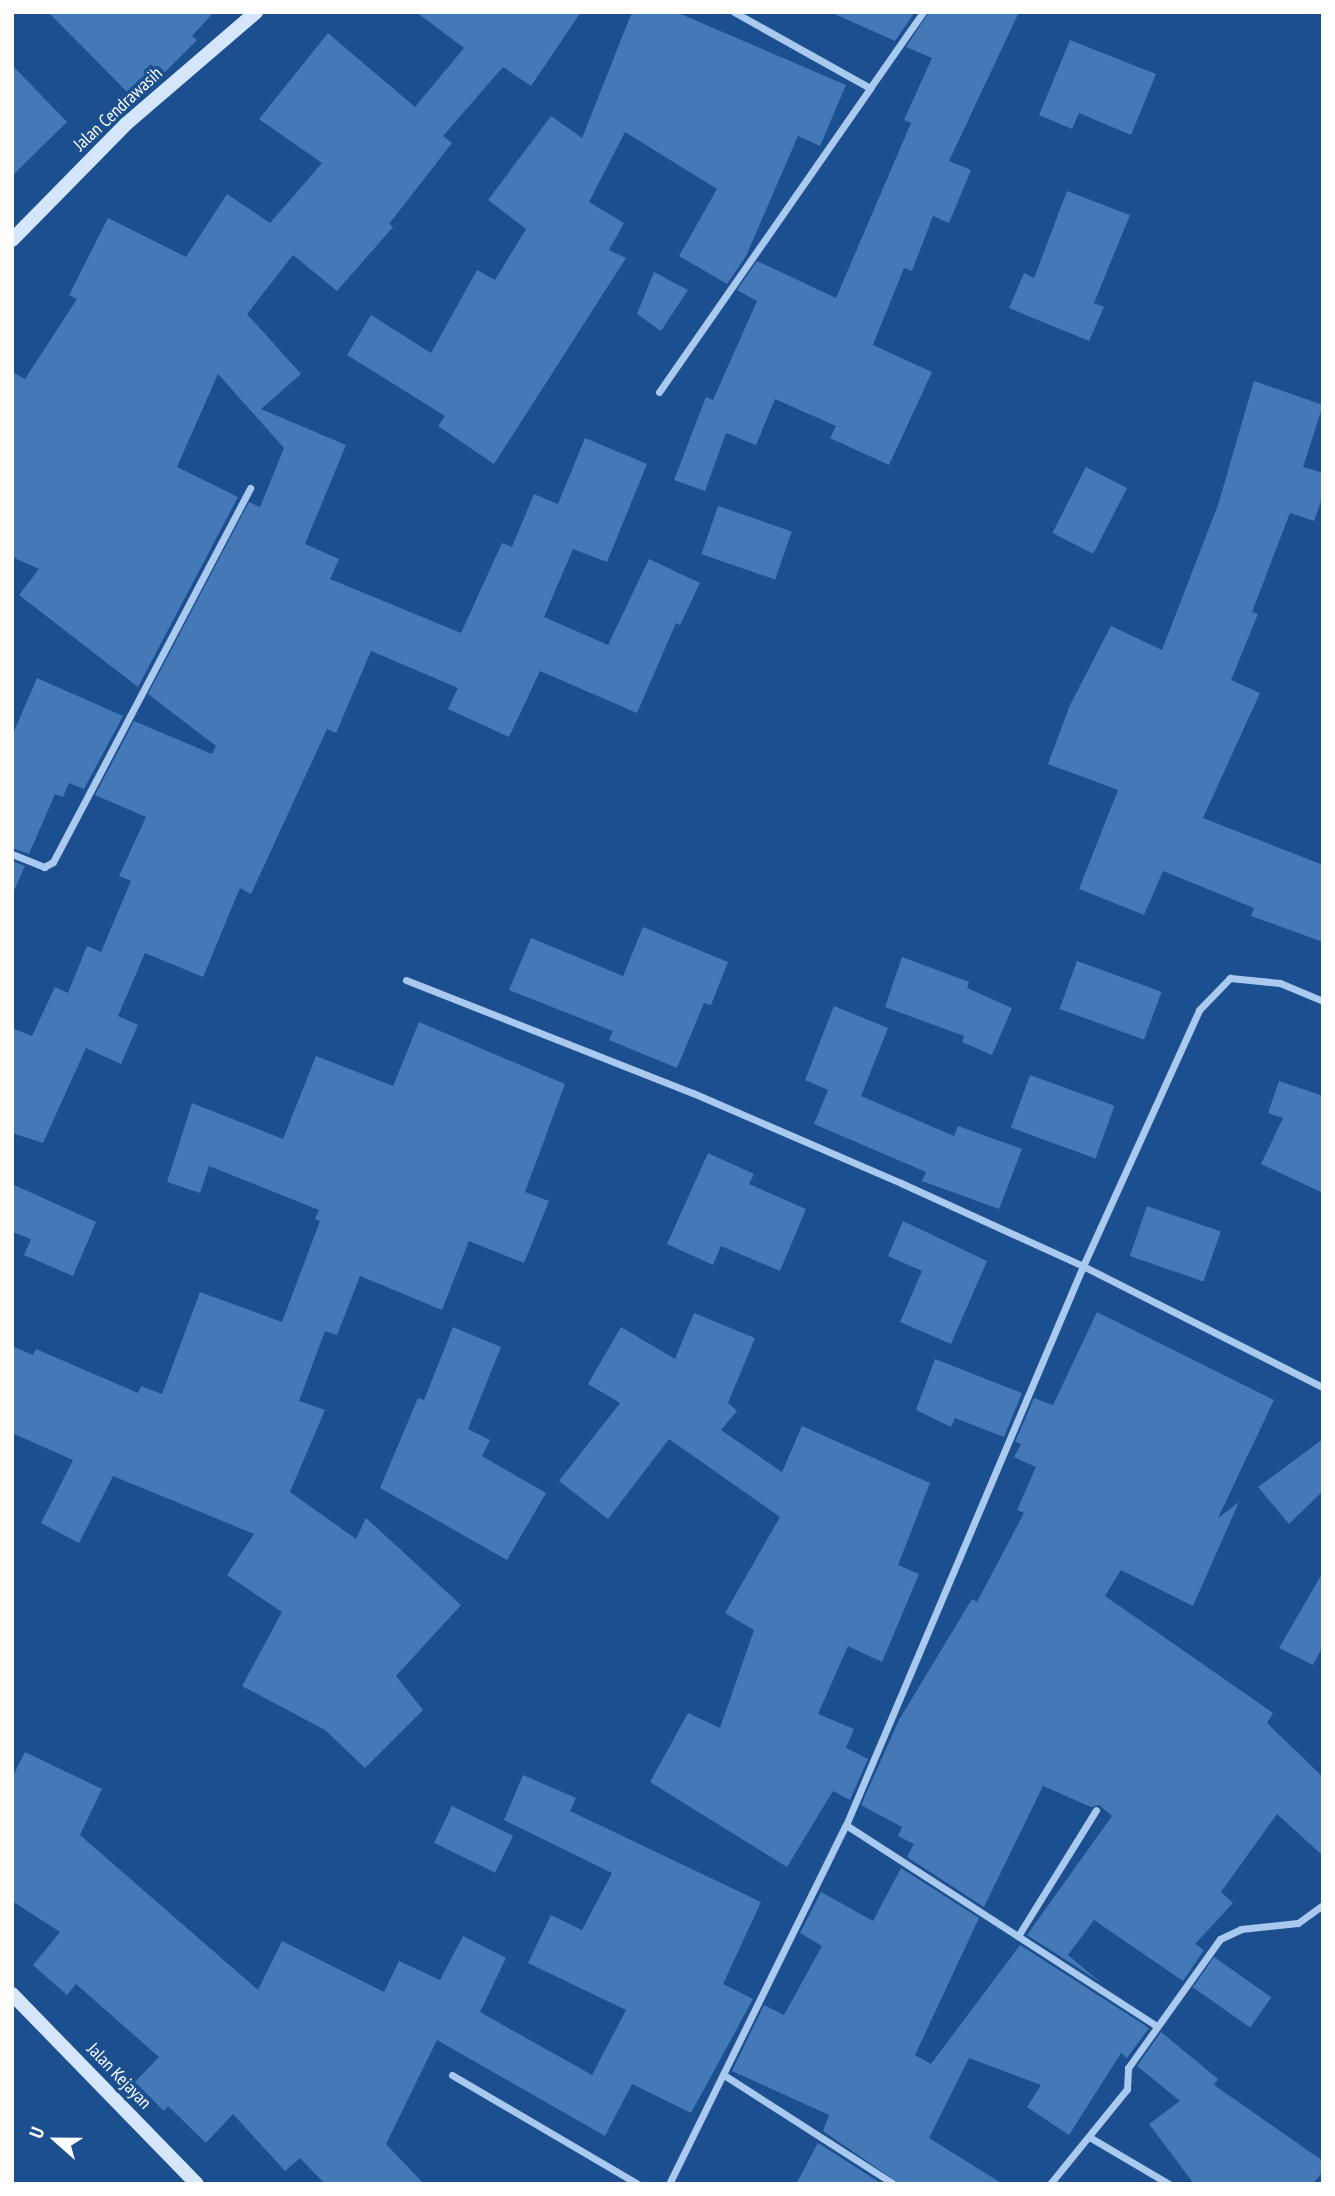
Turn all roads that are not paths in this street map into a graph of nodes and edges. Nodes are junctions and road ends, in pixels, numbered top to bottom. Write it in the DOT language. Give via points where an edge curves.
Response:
graph roads {
  1 [pos="256,12"];
  2 [pos="734,12"];
  3 [pos="923,12"];
  4 [pos="870,88"];
  5 [pos="12,240"];
  6 [pos="659,392"];
  7 [pos="250,488"];
  8 [pos="12,854"];
  9 [pos="406,980"];
  10 [pos="1323,1001"];
  11 [pos="1083,1266"];
  12 [pos="1323,1387"];
  13 [pos="1096,1810"];
  14 [pos="846,1825"];
  15 [pos="1323,1905"];
  16 [pos="1018,1936"];
  17 [pos="12,1994"];
  18 [pos="1155,2025"];
  19 [pos="452,2075"];
  20 [pos="724,2076"];
  21 [pos="1091,2138"];
  22 [pos="197,2184"];
  23 [pos="638,2184"];
  24 [pos="669,2184"];
  25 [pos="894,2184"];
  26 [pos="1049,2184"];
  27 [pos="1169,2184"];
  1 -- 5 [label="main road, Jalan Cendrawasih" via="126,124"];
  2 -- 4 [label="street"];
  3 -- 4 [label="street"];
  4 -- 6 [label="street"];
  7 -- 8 [label="street" via="53,862 44,867"];
  9 -- 11 [label="street" via="692,1093"];
  10 -- 11 [label="street" via="1280,983 1230,978 1199,1010"];
  11 -- 12 [label="street"];
  11 -- 14 [label="street"];
  13 -- 16 [label="street"];
  14 -- 16 [label="street"];
  14 -- 20 [label="street"];
  15 -- 18 [label="street" via="1298,1923 1227,1933"];
  16 -- 18 [label="street"];
  17 -- 22 [label="main road, Jalan Kejayan"];
  18 -- 21 [label="street" via="1128,2068 1127,2090"];
  19 -- 23 [label="street"];
  20 -- 24 [label="street"];
  20 -- 25 [label="street"];
  21 -- 26 [label="street"];
  21 -- 27 [label="street"];
}
